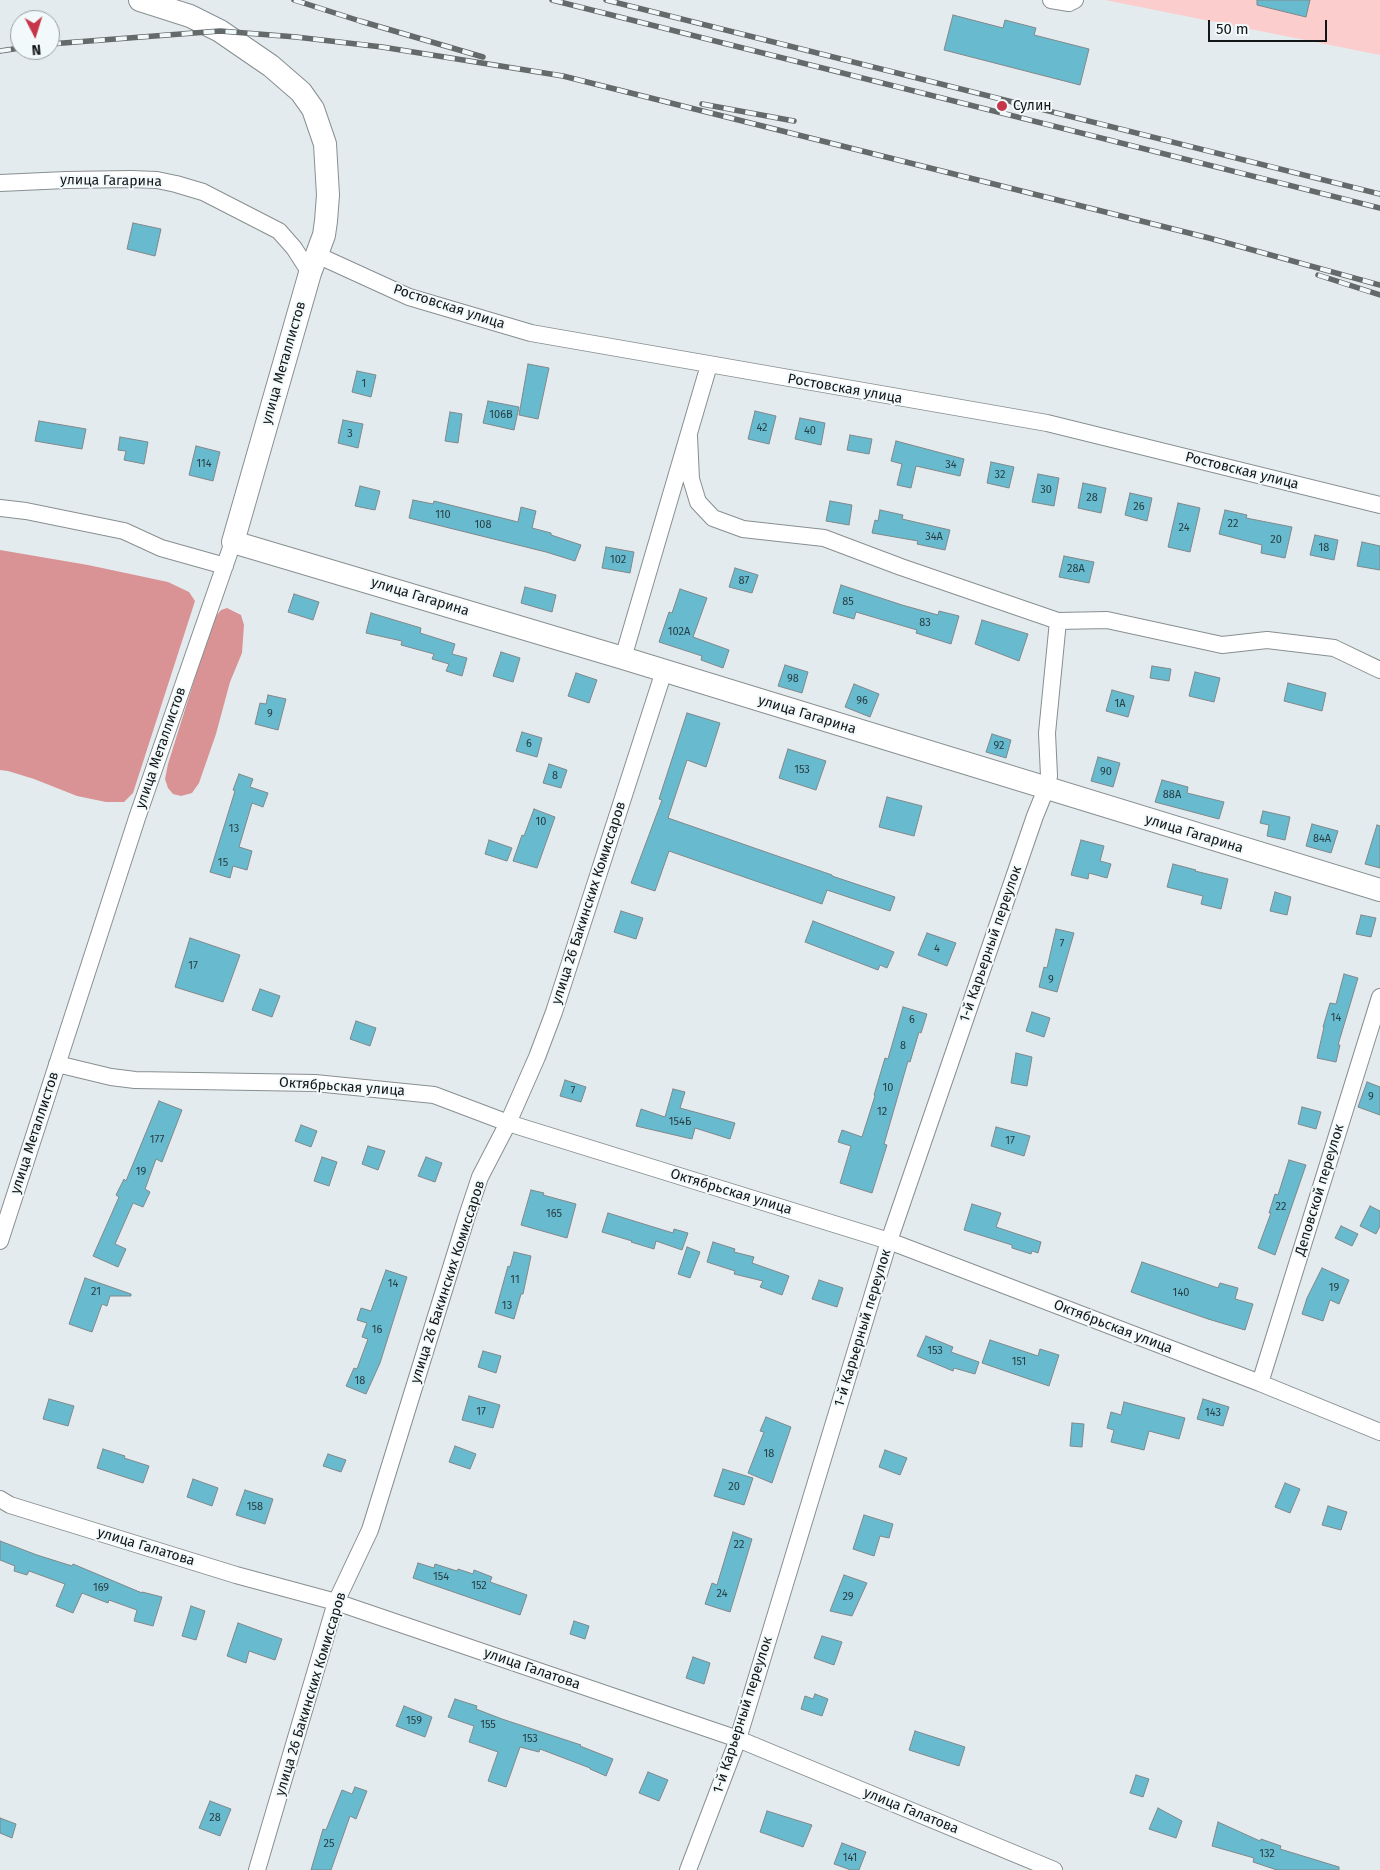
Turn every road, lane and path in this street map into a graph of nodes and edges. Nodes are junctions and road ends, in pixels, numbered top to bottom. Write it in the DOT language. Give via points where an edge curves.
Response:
graph roads {
  1 [pos="140,0"];
  2 [pos="1051,0"];
  3 [pos="1075,0"];
  4 [pos="0,183"];
  5 [pos="313,264"];
  6 [pos="709,365"];
  7 [pos="689,436"];
  8 [pos="1380,505"];
  9 [pos="0,508"];
  10 [pos="233,542"];
  11 [pos="225,566"];
  12 [pos="1058,621"];
  13 [pos="623,658"];
  14 [pos="1380,670"];
  15 [pos="664,671"];
  16 [pos="1046,789"];
  17 [pos="1380,890"];
  18 [pos="1380,997"];
  19 [pos="57,1064"];
  20 [pos="508,1124"];
  21 [pos="1,1233"];
  22 [pos="889,1241"];
  23 [pos="1260,1383"];
  24 [pos="1380,1432"];
  25 [pos="0,1499"];
  26 [pos="336,1602"];
  27 [pos="738,1739"];
  28 [pos="257,1870"];
  29 [pos="688,1870"];
  30 [pos="1054,1870"];
  1 -- 5 [label="main road, улица Металлистов" via="190,16 220,31 271,66 301,92 313,109 327,164 326,221"];
  2 -- 3 [label="street" via="1069,4"];
  4 -- 5 [label="street, улица Гагарина" via="131,179 176,184 203,192 279,231"];
  5 -- 6 [label="street, Ростовская улица" via="531,333"];
  5 -- 10 [label="main road, улица Металлистов"];
  6 -- 7 [label="street"];
  6 -- 8 [label="street, Ростовская улица" via="1047,424"];
  7 -- 12 [label="street" via="690,479 698,502 713,518 743,529 824,538"];
  7 -- 13 [label="street"];
  9 -- 11 [label="street" via="124,531 161,548"];
  10 -- 11 [label="street, улица Металлистов"];
  10 -- 13 [label="main road, улица Гагарина"];
  11 -- 19 [label="street, улица Металлистов" via="137,818"];
  12 -- 14 [label="street" via="1107,620 1222,645 1267,640 1334,648"];
  12 -- 16 [label="street, 1-й Карьерный переулок" via="1047,732 1049,776"];
  13 -- 15 [label="main road, улица Гагарина"];
  15 -- 16 [label="main road, улица Гагарина"];
  15 -- 20 [label="street, улица 26 Бакинских Комиссаров" via="554,1012"];
  16 -- 17 [label="main road, улица Гагарина"];
  16 -- 22 [label="street, 1-й Карьерный переулок"];
  18 -- 23 [label="street, Деповской переулок"];
  19 -- 20 [label="street, Октябрьская улица" via="111,1078 315,1083 434,1095"];
  19 -- 21 [label="street, улица Металлистов"];
  20 -- 22 [label="street, Октябрьская улица"];
  20 -- 26 [label="street, улица 26 Бакинских Комиссаров" via="480,1177 370,1530"];
  22 -- 23 [label="street, Октябрьская улица"];
  22 -- 27 [label="street, 1-й Карьерный переулок"];
  23 -- 24 [label="street, Октябрьская улица"];
  25 -- 26 [label="street, улица Галатова" via="10,1505 236,1575"];
  26 -- 27 [label="street, улица Галатова"];
  26 -- 28 [label="street, улица 26 Бакинских Комиссаров"];
  27 -- 29 [label="street, 1-й Карьерный переулок"];
  27 -- 30 [label="street, улица Галатова"];
}
